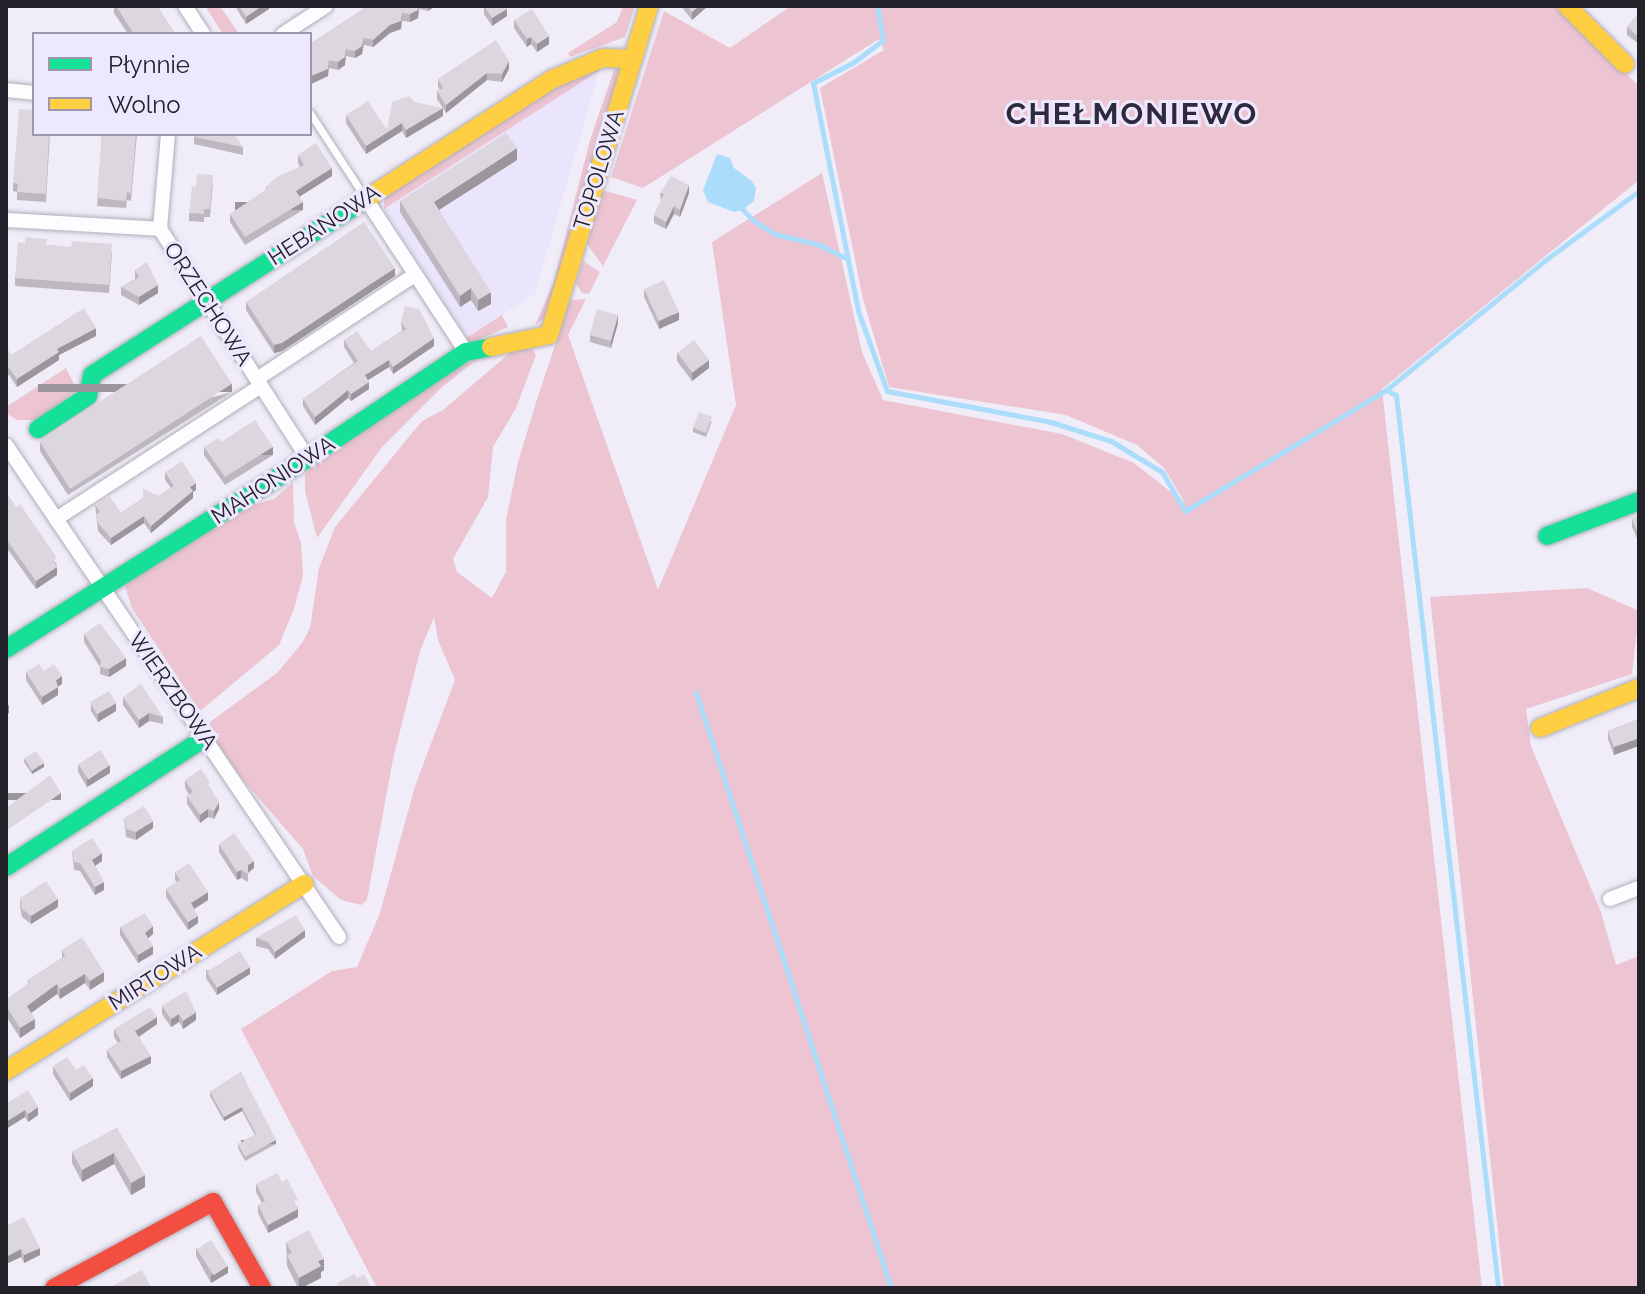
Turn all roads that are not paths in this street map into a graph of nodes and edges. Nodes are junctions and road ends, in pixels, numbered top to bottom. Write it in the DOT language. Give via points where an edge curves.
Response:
graph roads {
  1 [pos="185,6"];
  2 [pos="326,6"];
  3 [pos="649,6"];
  4 [pos="1567,6"];
  5 [pos="202,32"];
  6 [pos="286,32"];
  7 [pos="633,59"];
  8 [pos="1625,64"];
  9 [pos="6,90"];
  10 [pos="32,93"];
  11 [pos="312,116"];
  12 [pos="168,136"];
  13 [pos="366,199"];
  14 [pos="6,220"];
  15 [pos="160,229"];
  16 [pos="415,275"];
  17 [pos="204,303"];
  18 [pos="549,335"];
  19 [pos="466,352"];
  20 [pos="259,383"];
  21 [pos="38,429"];
  22 [pos="6,445"];
  23 [pos="308,459"];
  24 [pos="1639,501"];
  25 [pos="56,519"];
  26 [pos="1547,536"];
  27 [pos="101,588"];
  28 [pos="6,649"];
  29 [pos="1639,688"];
  30 [pos="1540,728"];
  31 [pos="205,738"];
  32 [pos="6,867"];
  33 [pos="304,884"];
  34 [pos="1639,888"];
  35 [pos="1610,899"];
  36 [pos="339,937"];
  37 [pos="6,1071"];
  38 [pos="54,1288"];
  39 [pos="262,1288"];
  1 -- 5 [label="street"];
  2 -- 6 [label="street"];
  3 -- 7 [label="street, TOPOLOWA"];
  4 -- 8 [label="street"];
  7 -- 13 [label="street, HEBANOWA" via="603,58 553,79"];
  7 -- 18 [label="street, TOPOLOWA"];
  9 -- 10 [label="street"];
  11 -- 13 [label="lane"];
  12 -- 15 [label="street, ORZECHOWA"];
  13 -- 16 [label="street"];
  13 -- 17 [label="street, HEBANOWA"];
  14 -- 15 [label="street"];
  15 -- 17 [label="street, ORZECHOWA"];
  16 -- 19 [label="street"];
  16 -- 20 [label="street"];
  17 -- 20 [label="street, ORZECHOWA"];
  17 -- 21 [label="street, HEBANOWA" via="92,375 88,396"];
  18 -- 19 [label="street, MAHONIOWA"];
  19 -- 23 [label="street, MAHONIOWA"];
  20 -- 23 [label="street, ORZECHOWA"];
  20 -- 25 [label="street"];
  22 -- 25 [label="street, WIERZBOWA"];
  23 -- 27 [label="street, MAHONIOWA"];
  24 -- 26 [label="street"];
  25 -- 27 [label="street, WIERZBOWA"];
  27 -- 28 [label="street, MAHONIOWA"];
  27 -- 31 [label="street, WIERZBOWA"];
  29 -- 30 [label="street"];
  31 -- 32 [label="street"];
  31 -- 33 [label="street, WIERZBOWA"];
  33 -- 36 [label="street, WIERZBOWA"];
  33 -- 37 [label="street, MIRTOWA"];
  34 -- 35 [label="street"];
  38 -- 39 [label="street" via="213,1202"];
}
